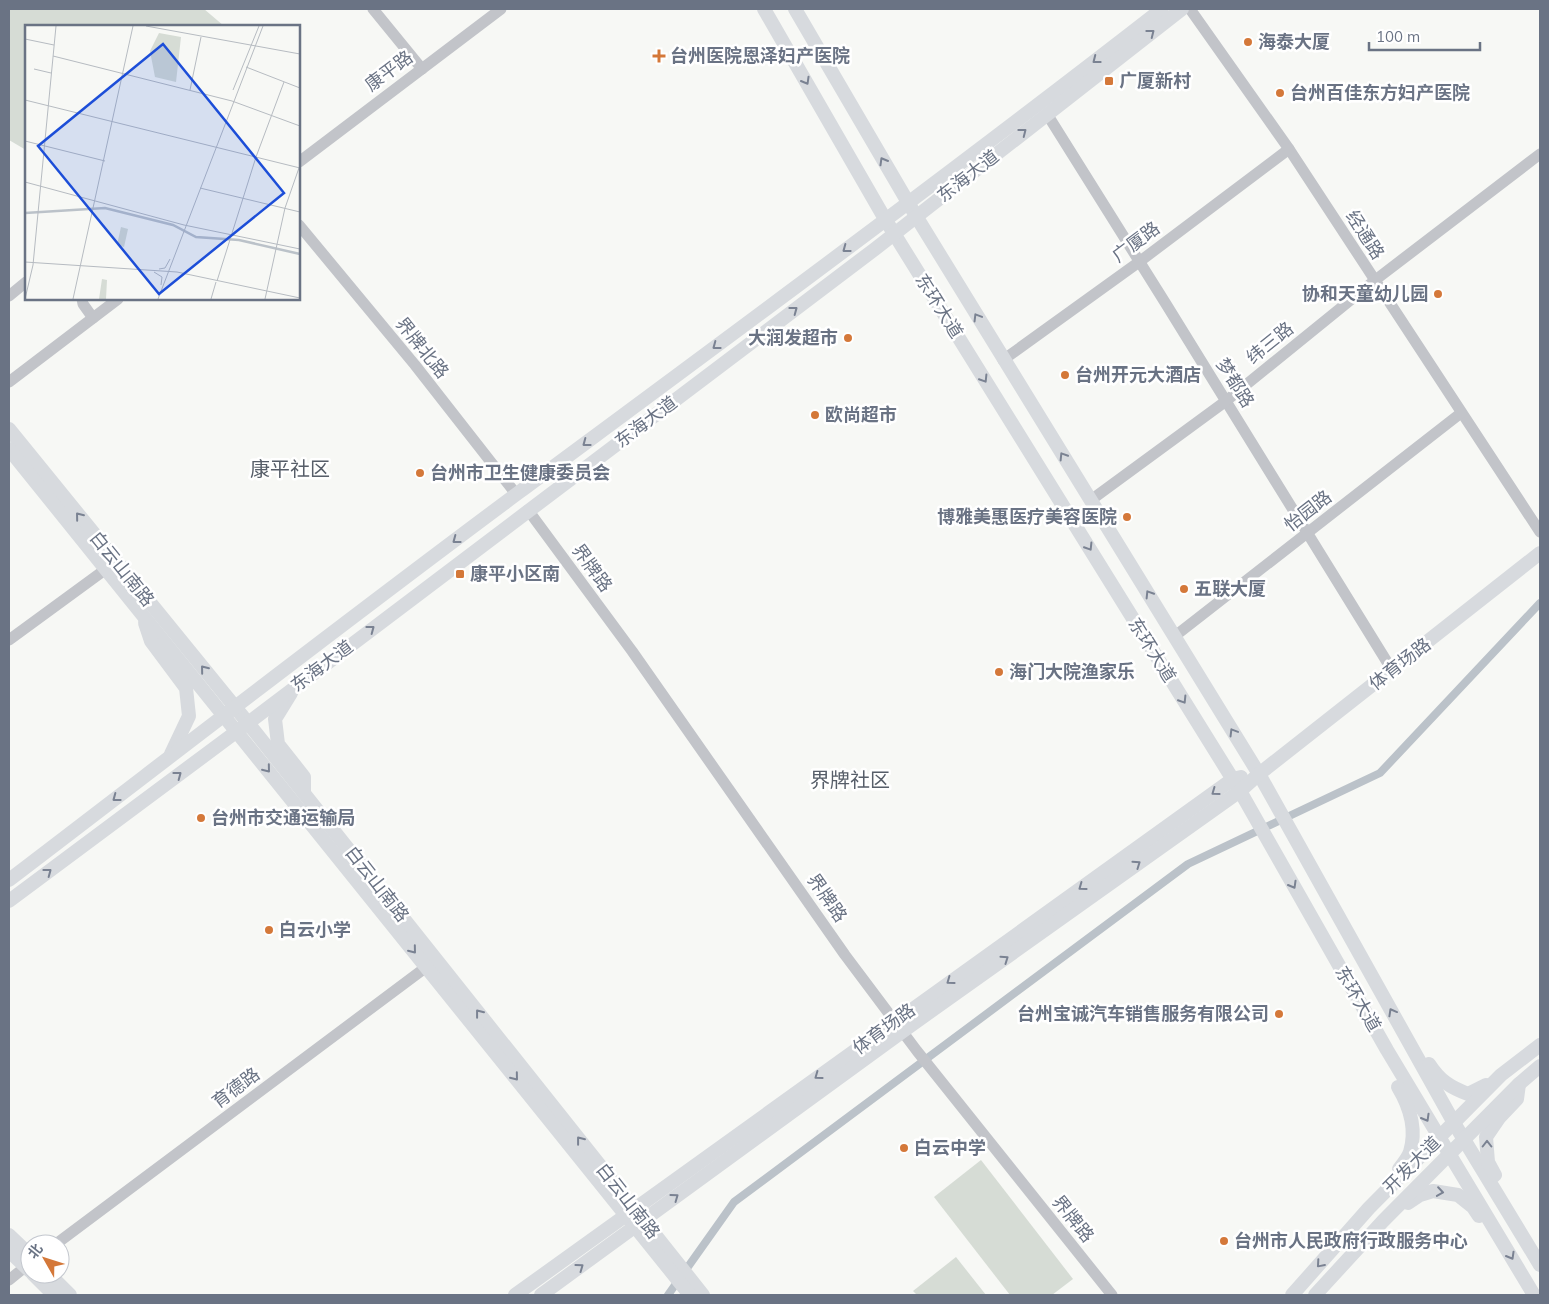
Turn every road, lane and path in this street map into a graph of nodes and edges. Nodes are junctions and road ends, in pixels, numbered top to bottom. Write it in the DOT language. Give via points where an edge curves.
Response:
graph roads {
  1 [pos="373,9"];
  2 [pos="501,9"];
  3 [pos="764,9"];
  4 [pos="795,9"];
  5 [pos="1162,9"];
  6 [pos="1182,9"];
  7 [pos="1190,9"];
  8 [pos="422,69"];
  9 [pos="1047,114"];
  10 [pos="1288,149"];
  11 [pos="1540,154"];
  12 [pos="300,161"];
  13 [pos="908,203"];
  14 [pos="916,216"];
  15 [pos="885,219"];
  16 [pos="300,226"];
  17 [pos="894,234"];
  18 [pos="1140,262"];
  19 [pos="1374,280"];
  20 [pos="25,283"];
  21 [pos="9,296"];
  22 [pos="82,300"];
  23 [pos="117,300"];
  24 [pos="94,318"];
  25 [pos="1003,360"];
  26 [pos="9,382"];
  27 [pos="1226,401"];
  28 [pos="1462,413"];
  29 [pos="9,429"];
  30 [pos="9,449"];
  31 [pos="516,494"];
  32 [pos="1091,500"];
  33 [pos="528,510"];
  34 [pos="1540,532"];
  35 [pos="1307,533"];
  36 [pos="1540,553"];
  37 [pos="106,569"];
  38 [pos="143,615"];
  39 [pos="1175,636"];
  40 [pos="9,640"];
  41 [pos="1392,670"];
  42 [pos="295,686"];
  43 [pos="229,711"];
  44 [pos="243,727"];
  45 [pos="170,757"];
  46 [pos="1259,774"];
  47 [pos="1232,779"];
  48 [pos="1240,791"];
  49 [pos="304,793"];
  50 [pos="9,880"];
  51 [pos="9,901"];
  52 [pos="431,963"];
  53 [pos="899,1026"];
  54 [pos="1406,1037"];
  55 [pos="1540,1044"];
  56 [pos="1387,1050"];
  57 [pos="1540,1066"];
  58 [pos="1502,1075"];
  59 [pos="1519,1084"];
  60 [pos="1454,1123"];
  61 [pos="1439,1138"];
  62 [pos="1464,1139"];
  63 [pos="1449,1154"];
  64 [pos="1369,1208"];
  65 [pos="635,1218"];
  66 [pos="1383,1221"];
  67 [pos="1514,1221"];
  68 [pos="69,1234"];
  69 [pos="9,1235"];
  70 [pos="1501,1239"];
  71 [pos="9,1251"];
  72 [pos="20,1251"];
  73 [pos="20,1259"];
  74 [pos="1540,1265"];
  75 [pos="20,1273"];
  76 [pos="9,1280"];
  77 [pos="45,1284"];
  78 [pos="59,1284"];
  79 [pos="695,1293"];
  80 [pos="54,1295"];
  81 [pos="70,1295"];
  82 [pos="515,1295"];
  83 [pos="540,1295"];
  84 [pos="1112,1295"];
  85 [pos="1292,1295"];
  86 [pos="1315,1295"];
  87 [pos="1534,1295"];
  1 -- 8 [label="street"];
  2 -- 8 [label="street, 康平路"];
  3 -- 15 [label="main road, 东环大道, one-way"];
  13 -- 4 [label="main road, 东环大道, one-way"];
  5 -- 13 [label="main road, 东海大道, one-way"];
  9 -- 6 [label="main road, 东海大道, one-way"];
  7 -- 10 [label="street, 经通路"];
  8 -- 12 [label="street, 康平路"];
  14 -- 9 [label="main road, 东海大道, one-way"];
  9 -- 18 [label="street, 梦都路"];
  10 -- 18 [label="street, 广厦路"];
  10 -- 19 [label="street, 经通路"];
  11 -- 19 [label="street, 纬三路"];
  13 -- 14 [label="main road, 东环大道"];
  13 -- 15 [label="main road, 东海大道"];
  14 -- 17 [label="main road, 东海大道"];
  25 -- 14 [label="main road, 东环大道, one-way"];
  15 -- 17 [label="main road, 东环大道"];
  15 -- 31 [label="main road, 东海大道, one-way"];
  16 -- 31 [label="street, 界牌北路"];
  33 -- 17 [label="main road, 东海大道, one-way"];
  17 -- 47 [label="main road, 东环大道, one-way"];
  18 -- 25 [label="street, 广厦路"];
  18 -- 27 [label="street, 梦都路"];
  19 -- 27 [label="street, 纬三路"];
  19 -- 28 [label="street, 经通路"];
  20 -- 21 [label="street"];
  22 -- 24 [label="street"];
  23 -- 24 [label="street"];
  24 -- 26 [label="street"];
  32 -- 25 [label="main road, 东环大道, one-way"];
  27 -- 32 [label="street, 纬三路"];
  27 -- 35 [label="street, 梦都路"];
  28 -- 34 [label="street, 经通路"];
  28 -- 35 [label="street, 怡园路"];
  43 -- 29 [label="main road, 白云山南路, one-way"];
  30 -- 37 [label="main road, 白云山南路"];
  31 -- 43 [label="main road, 东海大道, one-way"];
  39 -- 32 [label="main road, 东环大道, one-way"];
  42 -- 33 [label="main road, 东海大道, one-way"];
  33 -- 53 [label="street, 界牌路"];
  35 -- 39 [label="street, 怡园路"];
  35 -- 41 [label="street, 梦都路"];
  36 -- 41 [label="main road, 体育场路"];
  37 -- 38 [label="main road, 白云山南路"];
  37 -- 40 [label="street"];
  38 -- 43 [label="main road, 白云山南路"];
  38 -- 45 [label="main road" via="150,641 186,688 189,716"];
  46 -- 39 [label="main road, 东环大道, one-way"];
  41 -- 46 [label="main road, 体育场路"];
  42 -- 44 [label="main road, 东海大道"];
  42 -- 49 [label="main road" via="275,719 278,744 304,777"];
  43 -- 44 [label="main road, 白云山南路"];
  43 -- 45 [label="main road, 东海大道"];
  44 -- 49 [label="main road, 白云山南路"];
  51 -- 44 [label="main road, 东海大道, one-way"];
  44 -- 52 [label="main road, 白云山南路, one-way"];
  45 -- 50 [label="main road, 东海大道, one-way"];
  46 -- 47 [label="main road, 体育场路"];
  46 -- 48 [label="main road, 体育场路"];
  54 -- 46 [label="main road, 东环大道, one-way"];
  47 -- 48 [label="main road, 东环大道"];
  47 -- 53 [label="main road, 体育场路, one-way"];
  53 -- 48 [label="main road, 体育场路, one-way"];
  48 -- 56 [label="main road, 东环大道, one-way"];
  49 -- 52 [label="main road, 白云山南路"];
  52 -- 65 [label="main road, 白云山南路"];
  52 -- 68 [label="street, 育德路"];
  53 -- 65 [label="main road, 体育场路"];
  53 -- 84 [label="street, 界牌路"];
  54 -- 58 [label="main road" via="1413,1039 1435,1073 1450,1087 1468,1094"];
  54 -- 60 [label="main road, 东环大道"];
  55 -- 58 [label="main road, 开发大道"];
  56 -- 61 [label="main road, 东环大道, one-way"];
  56 -- 64 [label="main road" via="1386,1066 1406,1100 1413,1127 1410,1154"];
  57 -- 59 [label="main road, 开发大道"];
  58 -- 60 [label="main road, 开发大道"];
  59 -- 62 [label="main road, 开发大道"];
  67 -- 59 [label="main road, one-way" via="1513,1205 1488,1162 1486,1137 1517,1099"];
  60 -- 61 [label="main road, 开发大道"];
  60 -- 62 [label="main road, 东环大道"];
  61 -- 63 [label="main road, 东环大道"];
  61 -- 64 [label="main road, 开发大道"];
  62 -- 63 [label="main road, 开发大道"];
  62 -- 67 [label="main road, 东环大道"];
  63 -- 66 [label="main road, 开发大道"];
  63 -- 70 [label="main road, 东环大道"];
  64 -- 85 [label="main road, 开发大道, one-way"];
  65 -- 79 [label="main road, 白云山南路"];
  65 -- 82 [label="main road, 体育场路"];
  83 -- 65 [label="main road, one-way"];
  66 -- 70 [label="main road, one-way" via="1420,1195 1433,1191 1458,1195 1473,1207 1489,1233"];
  66 -- 86 [label="main road, 开发大道"];
  67 -- 74 [label="main road, 东环大道"];
  69 -- 72 [label="main road"];
  70 -- 87 [label="main road, 东环大道, one-way"];
  71 -- 73 [label="main road"];
  75 -- 76 [label="street"];
  77 -- 80 [label="main road"];
  78 -- 81 [label="main road"];
}
